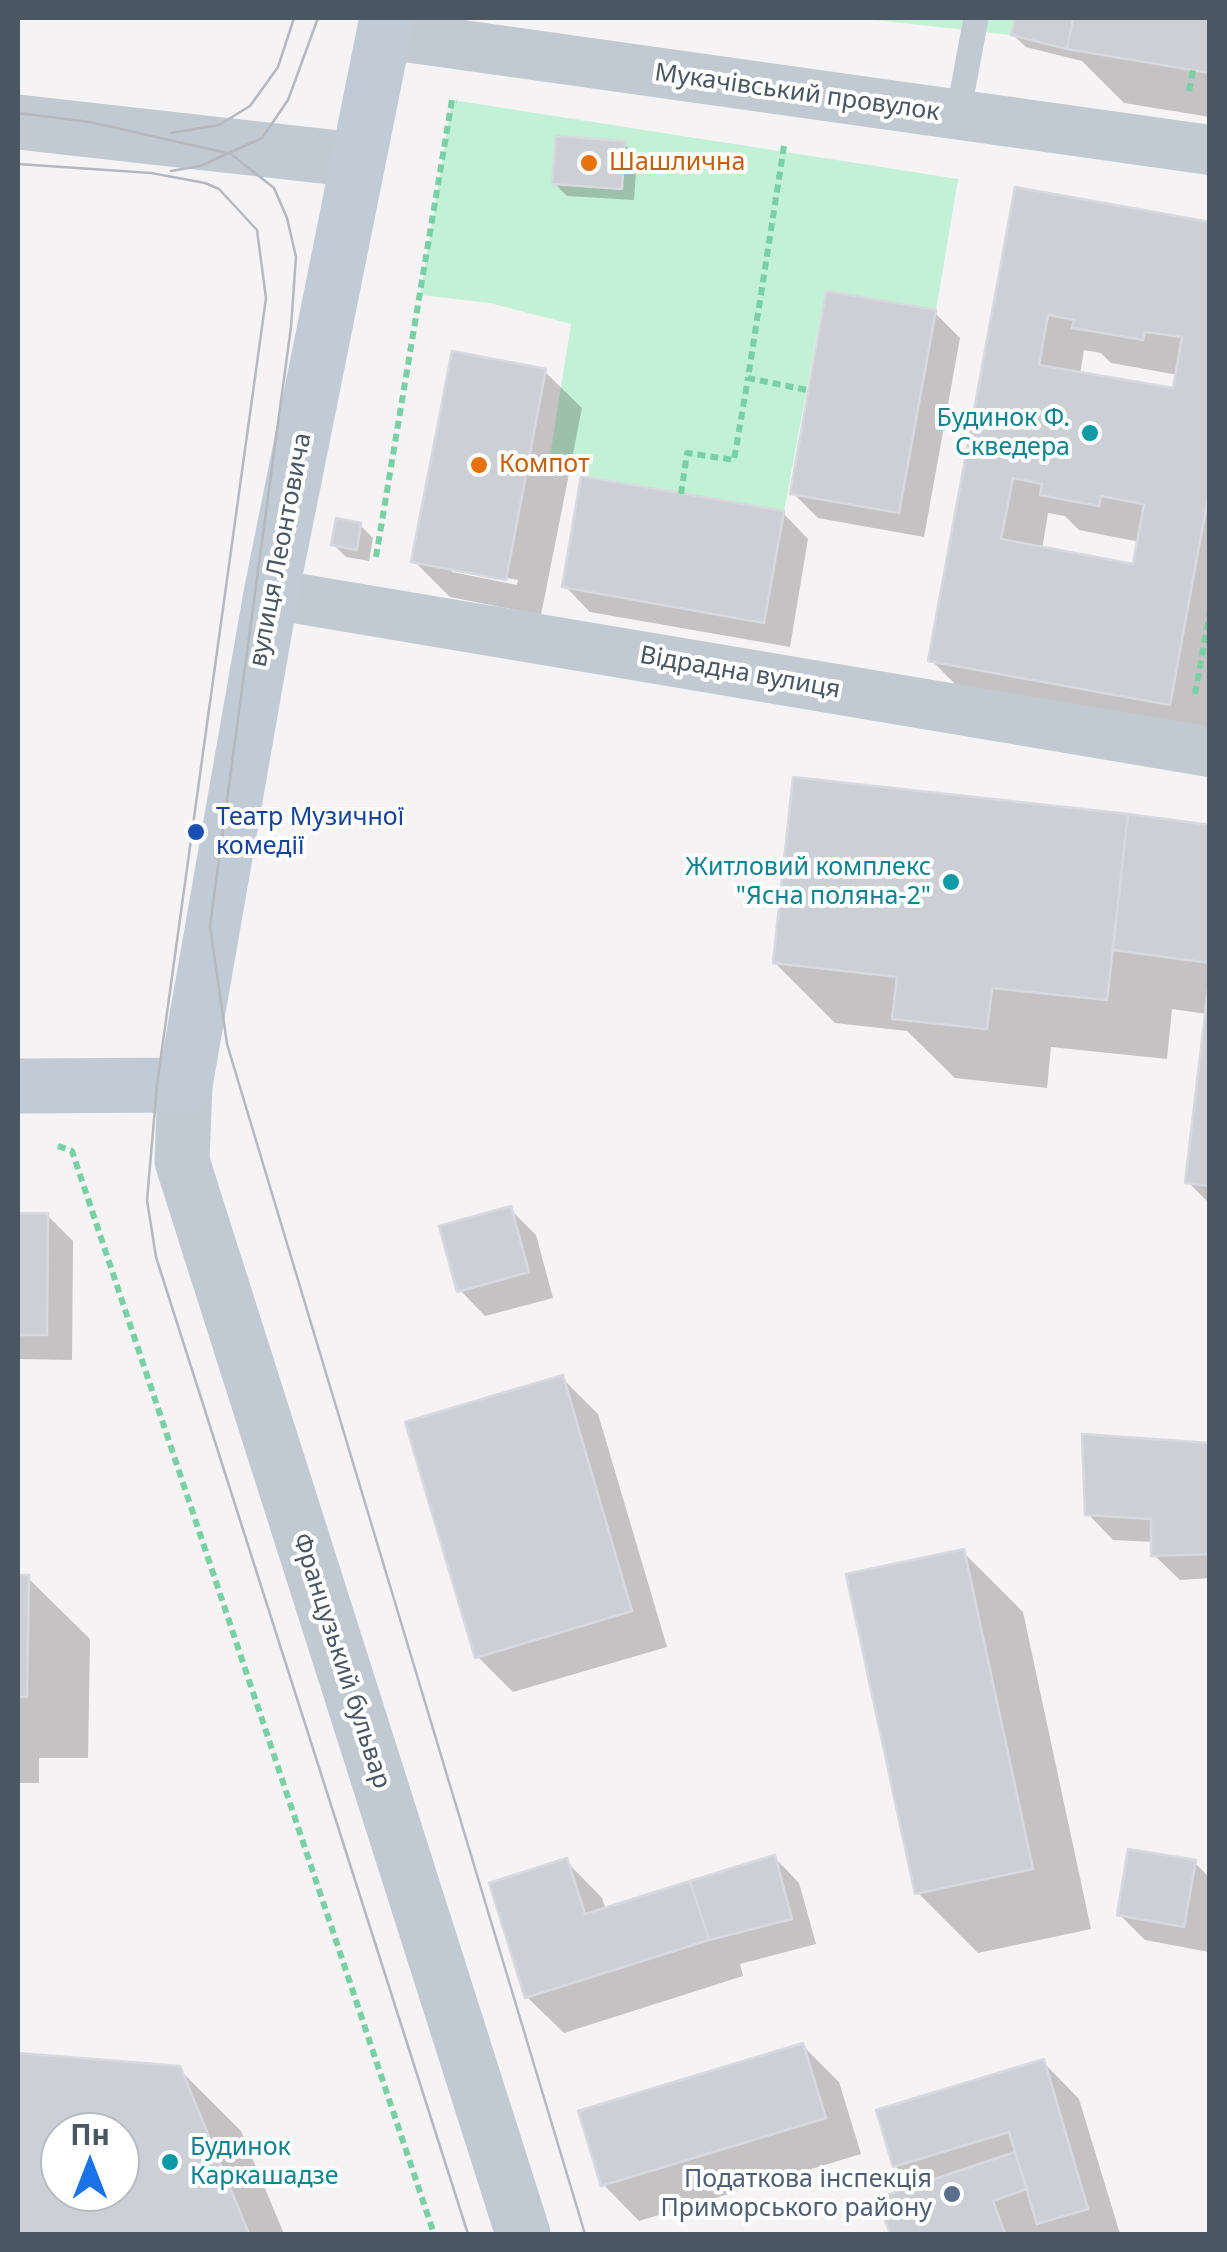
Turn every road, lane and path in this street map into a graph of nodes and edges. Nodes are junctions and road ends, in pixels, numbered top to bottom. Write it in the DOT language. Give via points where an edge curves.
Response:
graph roads {
  1 [pos="976,18"];
  2 [pos="386,26"];
  3 [pos="472,103"];
  4 [pos="958,115"];
  5 [pos="18,122"];
  6 [pos="765,142"];
  7 [pos="784,145"];
  8 [pos="804,148"];
  9 [pos="1210,150"];
  10 [pos="357,160"];
  11 [pos="748,378"];
  12 [pos="807,390"];
  13 [pos="681,494"];
  14 [pos="375,564"];
  15 [pos="272,594"];
  16 [pos="1210,611"];
  17 [pos="1201,731"];
  18 [pos="185,1085"];
  19 [pos="18,1086"];
  20 [pos="42,1141"];
  21 [pos="434,2234"];
  22 [pos="522,2234"];
  1 -- 4 [label="lane"];
  2 -- 4 [label="street, Мукачівський провулок"];
  2 -- 10 [label="main road, вулиця Леонтовича"];
  3 -- 14 [label="path" via="452,100"];
  4 -- 9 [label="street, Мукачівський провулок"];
  5 -- 10 [label="street"];
  6 -- 7 [label="path"];
  7 -- 8 [label="path"];
  7 -- 11 [label="path"];
  10 -- 15 [label="main road, вулиця Леонтовича"];
  11 -- 12 [label="path"];
  11 -- 13 [label="path" via="734,460 687,453"];
  15 -- 17 [label="street, Відрадна вулиця"];
  15 -- 18 [label="main road, вулиця Леонтовича"];
  16 -- 17 [label="path"];
  18 -- 19 [label="main road"];
  18 -- 22 [label="street, Французький бульвар" via="182,1160"];
  20 -- 21 [label="path" via="72,1151"];
}
